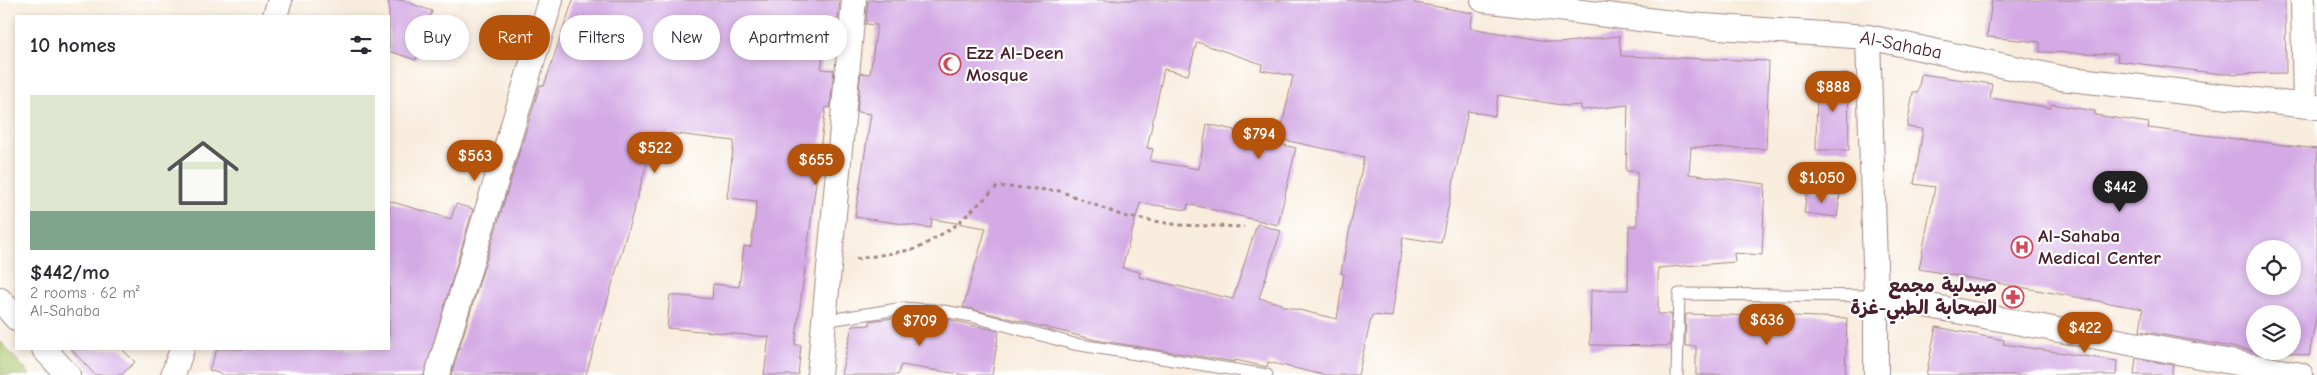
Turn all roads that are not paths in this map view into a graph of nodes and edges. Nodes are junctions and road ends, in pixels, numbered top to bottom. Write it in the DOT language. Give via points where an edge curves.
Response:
graph roads {
  1 [pos="280,0"];
  2 [pos="551,0"];
  3 [pos="854,0"];
  4 [pos="1483,0"];
  5 [pos="2303,0"];
  6 [pos="275,15"];
  7 [pos="1868,37"];
  8 [pos="2311,106"];
  9 [pos="1876,296"];
  10 [pos="0,300"];
  11 [pos="15,317"];
  12 [pos="823,321"];
  13 [pos="45,350"];
  14 [pos="182,350"];
  15 [pos="68,375"];
  16 [pos="174,375"];
  17 [pos="437,375"];
  18 [pos="819,375"];
  19 [pos="1267,375"];
  20 [pos="1677,375"];
  21 [pos="1876,375"];
  22 [pos="2301,375"];
  1 -- 6 [label="street"];
  2 -- 17 [label="street"];
  3 -- 12 [label="street"];
  4 -- 7 [label="street, Al-Sahaba" via="1689,25"];
  5 -- 8 [label="street"];
  7 -- 8 [label="street, Al-Sahaba" via="2061,78"];
  7 -- 9 [label="street"];
  9 -- 20 [label="lane" via="1679,294"];
  9 -- 21 [label="street"];
  9 -- 22 [label="street"];
  10 -- 11 [label="street"];
  12 -- 18 [label="street"];
  12 -- 19 [label="lane" via="904,308 943,311 1074,344"];
  13 -- 15 [label="street"];
  14 -- 16 [label="street"];
}
